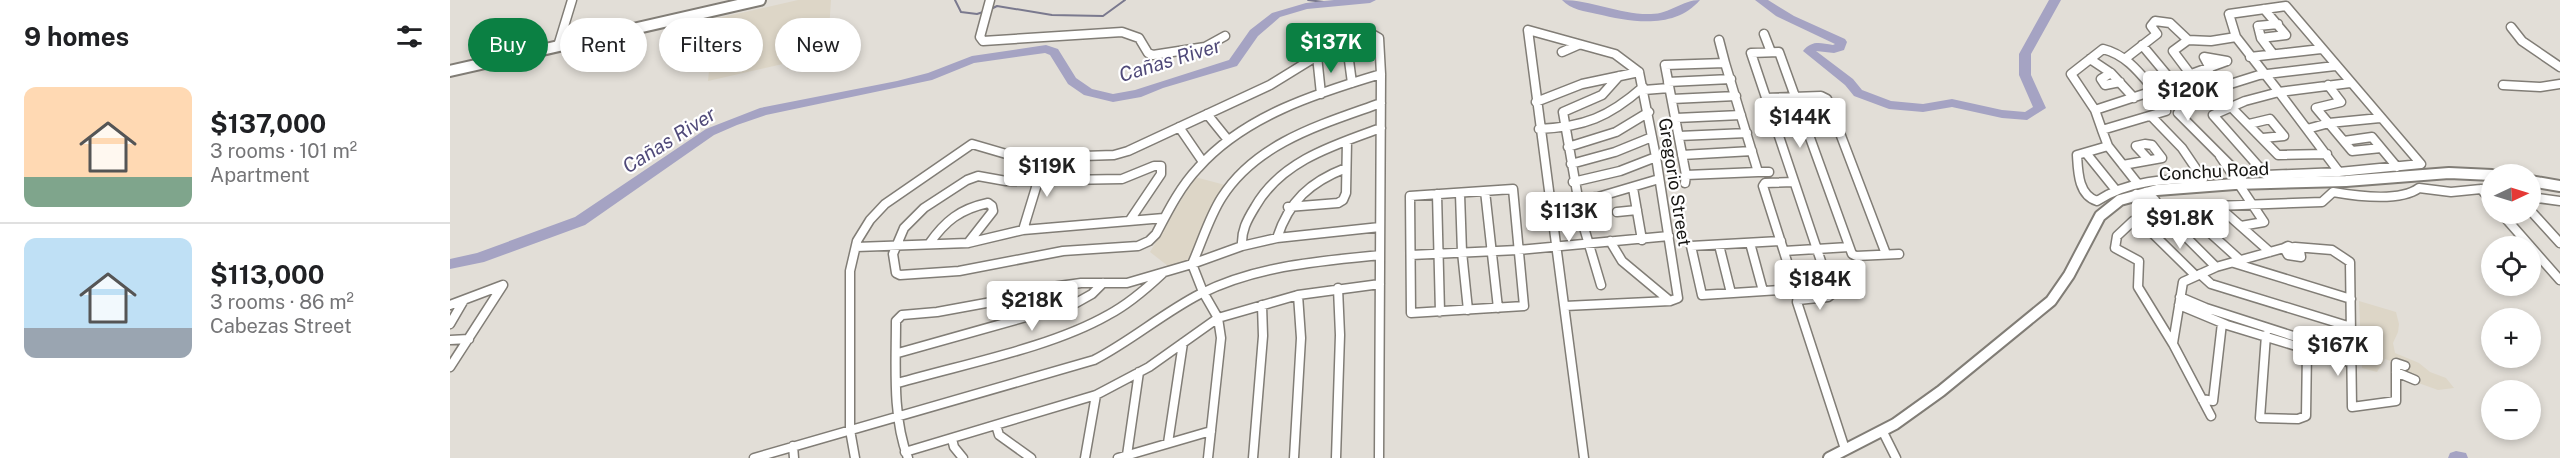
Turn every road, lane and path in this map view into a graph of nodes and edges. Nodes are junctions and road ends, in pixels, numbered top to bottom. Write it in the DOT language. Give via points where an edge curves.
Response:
graph roads {
  1 [pos="572,0"];
  2 [pos="760,0"];
  3 [pos="988,7"];
  4 [pos="2264,9"];
  5 [pos="2278,24"];
  6 [pos="2511,27"];
  7 [pos="1764,34"];
  8 [pos="1225,36"];
  9 [pos="1346,38"];
  10 [pos="2235,38"];
  11 [pos="2261,38"];
  12 [pos="1719,40"];
  13 [pos="2188,40"];
  14 [pos="1578,45"];
  15 [pos="2142,45"];
  16 [pos="558,46"];
  17 [pos="2321,49"];
  18 [pos="1562,52"];
  19 [pos="1772,52"];
  20 [pos="2273,54"];
  21 [pos="1317,56"];
  22 [pos="2250,57"];
  23 [pos="2126,58"];
  24 [pos="2090,59"];
  25 [pos="1725,63"];
  26 [pos="2336,66"];
  27 [pos="2560,67"];
  28 [pos="2210,68"];
  29 [pos="450,71"];
  30 [pos="1640,72"];
  31 [pos="2111,73"];
  32 [pos="1381,74"];
  33 [pos="2191,75"];
  34 [pos="2264,75"];
  35 [pos="1619,76"];
  36 [pos="1731,79"];
  37 [pos="2120,82"];
  38 [pos="1352,83"];
  39 [pos="2350,83"];
  40 [pos="2560,84"];
  41 [pos="1669,85"];
  42 [pos="2328,85"];
  43 [pos="2503,85"];
  44 [pos="1644,89"];
  45 [pos="2152,91"];
  46 [pos="2208,91"];
  47 [pos="2278,92"];
  48 [pos="1321,94"];
  49 [pos="1736,96"];
  50 [pos="1795,97"];
  51 [pos="1766,98"];
  52 [pos="2134,98"];
  53 [pos="1672,99"];
  54 [pos="1536,102"];
  55 [pos="1381,103"];
  56 [pos="2166,107"];
  57 [pos="2231,107"];
  58 [pos="2177,109"];
  59 [pos="2095,110"];
  60 [pos="1649,112"];
  61 [pos="1207,114"];
  62 [pos="1741,115"];
  63 [pos="2152,117"];
  64 [pos="1676,118"];
  65 [pos="2380,118"];
  66 [pos="2329,123"];
  67 [pos="2249,124"];
  68 [pos="1179,127"];
  69 [pos="1381,128"];
  70 [pos="1565,128"];
  71 [pos="1539,129"];
  72 [pos="2307,129"];
  73 [pos="2102,130"];
  74 [pos="1747,134"];
  75 [pos="1679,136"];
  76 [pos="1652,137"];
  77 [pos="2263,138"];
  78 [pos="1228,140"];
  79 [pos="1347,141"];
  80 [pos="2344,141"];
  81 [pos="2108,146"];
  82 [pos="1568,147"];
  83 [pos="2381,148"];
  84 [pos="1752,151"];
  85 [pos="2086,153"];
  86 [pos="2327,154"];
  87 [pos="1682,155"];
  88 [pos="1656,157"];
  89 [pos="1046,158"];
  90 [pos="2149,160"];
  91 [pos="1203,162"];
  92 [pos="1571,164"];
  93 [pos="2123,165"];
  94 [pos="2397,167"];
  95 [pos="1346,168"];
  96 [pos="1758,172"];
  97 [pos="1769,172"];
  98 [pos="2339,172"];
  99 [pos="2481,174"];
  100 [pos="1659,179"];
  101 [pos="1039,180"];
  102 [pos="1573,182"];
  103 [pos="1794,182"];
  104 [pos="2541,183"];
  105 [pos="2240,184"];
  106 [pos="2560,186"];
  107 [pos="1633,188"];
  108 [pos="2115,189"];
  109 [pos="2481,189"];
  110 [pos="2140,190"];
  111 [pos="1485,191"];
  112 [pos="1437,194"];
  113 [pos="1460,194"];
  114 [pos="1577,199"];
  115 [pos="2541,199"];
  116 [pos="2550,200"];
  117 [pos="2560,201"];
  118 [pos="2254,203"];
  119 [pos="2218,206"];
  120 [pos="1288,207"];
  121 [pos="1637,210"];
  122 [pos="2560,210"];
  123 [pos="1617,212"];
  124 [pos="1164,218"];
  125 [pos="1130,220"];
  126 [pos="2541,222"];
  127 [pos="2511,224"];
  128 [pos="2241,226"];
  129 [pos="1380,227"];
  130 [pos="1023,230"];
  131 [pos="1669,236"];
  132 [pos="2522,236"];
  133 [pos="1277,238"];
  134 [pos="1642,240"];
  135 [pos="1781,241"];
  136 [pos="1610,242"];
  137 [pos="968,243"];
  138 [pos="1750,243"];
  139 [pos="2560,243"];
  140 [pos="929,244"];
  141 [pos="1586,244"];
  142 [pos="1719,244"];
  143 [pos="896,246"];
  144 [pos="1242,246"];
  145 [pos="1556,246"];
  146 [pos="856,247"];
  147 [pos="1849,247"];
  148 [pos="1817,249"];
  149 [pos="1490,250"];
  150 [pos="1518,250"];
  151 [pos="1784,251"];
  152 [pos="1461,252"];
  153 [pos="2270,252"];
  154 [pos="1439,254"];
  155 [pos="1886,254"];
  156 [pos="1899,254"];
  157 [pos="1380,255"];
  158 [pos="1411,255"];
  159 [pos="2541,258"];
  160 [pos="2237,261"];
  161 [pos="1192,264"];
  162 [pos="2216,267"];
  163 [pos="1163,272"];
  164 [pos="2198,275"];
  165 [pos="2560,280"];
  166 [pos="1103,283"];
  167 [pos="1380,284"];
  168 [pos="1601,285"];
  169 [pos="1338,288"];
  170 [pos="1796,289"];
  171 [pos="1763,291"];
  172 [pos="1203,292"];
  173 [pos="1731,293"];
  174 [pos="1298,295"];
  175 [pos="2351,299"];
  176 [pos="464,300"];
  177 [pos="1674,300"];
  178 [pos="1798,300"];
  179 [pos="2180,301"];
  180 [pos="450,305"];
  181 [pos="1262,305"];
  182 [pos="1565,306"];
  183 [pos="1498,308"];
  184 [pos="1468,310"];
  185 [pos="1440,312"];
  186 [pos="1218,318"];
  187 [pos="2222,323"];
  188 [pos="450,324"];
  189 [pos="2351,327"];
  190 [pos="2266,335"];
  191 [pos="469,339"];
  192 [pos="450,340"];
  193 [pos="1183,343"];
  194 [pos="2173,344"];
  195 [pos="2307,350"];
  196 [pos="898,353"];
  197 [pos="2352,359"];
  198 [pos="451,365"];
  199 [pos="2405,366"];
  200 [pos="1139,372"];
  201 [pos="2396,372"];
  202 [pos="2415,380"];
  203 [pos="898,383"];
  204 [pos="1096,395"];
  205 [pos="2202,399"];
  206 [pos="900,417"];
  207 [pos="2211,417"];
  208 [pos="996,425"];
  209 [pos="850,430"];
  210 [pos="1211,431"];
  211 [pos="1883,432"];
  212 [pos="952,439"];
  213 [pos="1168,443"];
  214 [pos="793,446"];
  215 [pos="1845,449"];
  216 [pos="907,455"];
  217 [pos="1123,457"];
  218 [pos="754,458"];
  219 [pos="794,458"];
  220 [pos="855,458"];
  221 [pos="963,458"];
  222 [pos="1030,458"];
  223 [pos="1085,458"];
  224 [pos="1208,458"];
  225 [pos="1253,458"];
  226 [pos="1294,458"];
  227 [pos="1336,458"];
  228 [pos="1378,458"];
  229 [pos="1584,458"];
  230 [pos="1829,458"];
  231 [pos="1896,458"];
  1 -- 16 [label="street"];
  2 -- 16 [label="main road"];
  3 -- 8 [label="street" via="980,37 983,41 1122,32 1136,34 1153,55 1206,47"];
  4 -- 5 [label="street"];
  4 -- 10 [label="street" via="2229,12"];
  4 -- 17 [label="street" via="2286,6"];
  5 -- 11 [label="street" via="2258,26"];
  5 -- 11 [label="street" via="2286,35"];
  6 -- 27 [label="street" via="2522,42"];
  7 -- 19 [label="street"];
  9 -- 21 [label="street" via="1333,42"];
  9 -- 32 [label="street" via="1372,34 1379,38"];
  9 -- 38 [label="street"];
  10 -- 13 [label="street"];
  10 -- 22 [label="street"];
  11 -- 20 [label="street"];
  12 -- 25 [label="street"];
  13 -- 15 [label="street" via="2173,24 2160,19 2151,26 2157,34"];
  13 -- 33 [label="street" via="2173,51"];
  14 -- 18 [label="street"];
  14 -- 30 [label="street" via="1615,54"];
  14 -- 54 [label="street" via="1528,30"];
  15 -- 23 [label="street"];
  15 -- 33 [label="street" via="2170,80"];
  16 -- 29 [label="main road"];
  17 -- 20 [label="street"];
  17 -- 26 [label="street"];
  19 -- 50 [label="street" via="1779,52"];
  19 -- 51 [label="street" via="1750,53"];
  20 -- 22 [label="street"];
  21 -- 48 [label="street"];
  21 -- 61 [label="street" via="1272,84"];
  22 -- 34 [label="street"];
  23 -- 24 [label="street" via="2105,49"];
  23 -- 45 [label="street"];
  24 -- 31 [label="street"];
  24 -- 59 [label="street" via="2071,74"];
  25 -- 36 [label="street"];
  25 -- 41 [label="street" via="1665,66"];
  26 -- 34 [label="street"];
  26 -- 39 [label="street"];
  28 -- 33 [label="street"];
  30 -- 35 [label="street"];
  30 -- 44 [label="street, Gregorio Street"];
  31 -- 37 [label="street"];
  31 -- 37 [label="street" via="2101,80 2105,85"];
  32 -- 38 [label="street"];
  32 -- 55 [label="street"];
  33 -- 46 [label="street"];
  34 -- 46 [label="street"];
  34 -- 47 [label="street"];
  35 -- 54 [label="street" via="1582,84"];
  35 -- 70 [label="street" via="1614,86 1593,101 1563,112"];
  36 -- 41 [label="street"];
  36 -- 49 [label="street"];
  37 -- 52 [label="street"];
  38 -- 48 [label="street"];
  39 -- 42 [label="street"];
  39 -- 65 [label="street"];
  40 -- 43 [label="street"];
  41 -- 44 [label="street"];
  41 -- 53 [label="street"];
  42 -- 47 [label="street"];
  42 -- 66 [label="street" via="2341,102 2316,106"];
  44 -- 60 [label="street, Gregorio Street"];
  44 -- 70 [label="street" via="1595,121"];
  45 -- 52 [label="street"];
  45 -- 56 [label="street"];
  46 -- 58 [label="street"];
  47 -- 57 [label="street"];
  47 -- 72 [label="street"];
  48 -- 78 [label="street" via="1272,114"];
  49 -- 53 [label="street"];
  49 -- 62 [label="street"];
  50 -- 51 [label="street"];
  50 -- 147 [label="street"];
  50 -- 155 [label="street" via="1827,99"];
  51 -- 103 [label="street"];
  52 -- 59 [label="street"];
  53 -- 64 [label="street"];
  54 -- 71 [label="street"];
  55 -- 69 [label="street"];
  55 -- 161 [label="street" via="1297,135 1249,166 1222,198"];
  56 -- 58 [label="street"];
  56 -- 63 [label="street"];
  57 -- 67 [label="street"];
  57 -- 98 [label="street" via="2213,116 2266,176"];
  58 -- 105 [label="street"];
  59 -- 73 [label="street"];
  60 -- 76 [label="street, Gregorio Street"];
  60 -- 82 [label="street" via="1616,132"];
  61 -- 68 [label="street"];
  61 -- 78 [label="street"];
  62 -- 64 [label="street"];
  62 -- 74 [label="street"];
  63 -- 73 [label="street"];
  63 -- 110 [label="street" via="2189,157 2203,179"];
  64 -- 75 [label="street"];
  65 -- 66 [label="street"];
  65 -- 94 [label="street" via="2421,164"];
  66 -- 72 [label="street"];
  66 -- 80 [label="street"];
  67 -- 77 [label="street"];
  67 -- 77 [label="street" via="2270,119 2284,136"];
  68 -- 89 [label="street" via="1114,155"];
  68 -- 91 [label="street"];
  69 -- 79 [label="street"];
  69 -- 129 [label="street"];
  70 -- 71 [label="street"];
  70 -- 82 [label="street"];
  71 -- 145 [label="street"];
  72 -- 86 [label="street"];
  73 -- 81 [label="street"];
  74 -- 75 [label="street"];
  74 -- 84 [label="street"];
  75 -- 87 [label="street"];
  76 -- 88 [label="street, Gregorio Street"];
  76 -- 92 [label="street"];
  77 -- 86 [label="street" via="2278,155"];
  78 -- 91 [label="street"];
  79 -- 95 [label="street"];
  79 -- 144 [label="street" via="1292,166 1274,181 1255,203 1241,236"];
  80 -- 83 [label="street" via="2352,151"];
  80 -- 83 [label="street" via="2372,137"];
  81 -- 85 [label="street"];
  81 -- 93 [label="street"];
  82 -- 92 [label="street"];
  83 -- 94 [label="street"];
  84 -- 87 [label="street"];
  84 -- 96 [label="street"];
  85 -- 108 [label="street"];
  85 -- 108 [label="street" via="2077,155 2082,188 2097,201"];
  86 -- 98 [label="street"];
  87 -- 96 [label="street" via="1685,179"];
  88 -- 100 [label="street, Gregorio Street"];
  88 -- 102 [label="street" via="1620,171"];
  89 -- 101 [label="street"];
  89 -- 146 [label="street" via="1020,158 975,144 967,146 885,204 870,220"];
  90 -- 93 [label="street"];
  91 -- 124 [label="street"];
  92 -- 102 [label="street"];
  93 -- 110 [label="street"];
  94 -- 98 [label="street"];
  95 -- 120 [label="street" via="1310,186"];
  95 -- 120 [label="street" via="1343,200"];
  96 -- 97 [label="street"];
  99 -- 105 [label="main road, Conchu Road"];
  100 -- 107 [label="street"];
  100 -- 131 [label="street, Gregorio Street"];
  101 -- 125 [label="street" via="1122,179 1161,166 1161,174"];
  101 -- 130 [label="street"];
  101 -- 143 [label="street" via="1006,181 978,176 967,180 924,208 904,228"];
  102 -- 114 [label="street"];
  103 -- 135 [label="street" via="1763,186"];
  103 -- 148 [label="street"];
  104 -- 106 [label="main road"];
  105 -- 110 [label="main road, Conchu Road"];
  105 -- 118 [label="street"];
  107 -- 114 [label="street"];
  107 -- 121 [label="street"];
  108 -- 110 [label="street"];
  109 -- 118 [label="street" via="2451,192 2420,188 2412,193 2362,197 2333,192 2322,202"];
  110 -- 162 [label="street"];
  110 -- 211 [label="main road, Conchu Road" via="2100,216 2051,301 1941,391"];
  111 -- 113 [label="street"];
  111 -- 149 [label="street"];
  111 -- 150 [label="street" via="1513,189"];
  112 -- 113 [label="street"];
  112 -- 154 [label="street"];
  112 -- 158 [label="street" via="1410,196"];
  113 -- 152 [label="street"];
  114 -- 141 [label="street"];
  115 -- 116 [label="street"];
  116 -- 117 [label="street"];
  116 -- 122 [label="street"];
  118 -- 119 [label="street"];
  118 -- 128 [label="street" via="2264,222"];
  119 -- 128 [label="street"];
  119 -- 160 [label="street" via="2189,207 2188,213"];
  120 -- 133 [label="street"];
  121 -- 123 [label="street"];
  121 -- 134 [label="street"];
  124 -- 125 [label="street"];
  124 -- 143 [label="street" via="1156,234 1138,246 1063,251 959,271 897,274 893,254"];
  125 -- 130 [label="street"];
  126 -- 139 [label="street"];
  127 -- 132 [label="street"];
  128 -- 153 [label="street"];
  129 -- 133 [label="street"];
  129 -- 157 [label="street"];
  130 -- 137 [label="street"];
  131 -- 134 [label="street"];
  131 -- 177 [label="street, Gregorio Street"];
  133 -- 144 [label="street"];
  134 -- 136 [label="street"];
  135 -- 138 [label="street"];
  135 -- 151 [label="street"];
  136 -- 141 [label="street"];
  136 -- 177 [label="street" via="1622,261"];
  137 -- 140 [label="street"];
  137 -- 140 [label="street" via="993,211 988,203 962,209 946,221"];
  138 -- 142 [label="street"];
  138 -- 171 [label="street"];
  140 -- 143 [label="street"];
  141 -- 145 [label="street"];
  141 -- 168 [label="street"];
  142 -- 173 [label="street"];
  142 -- 173 [label="street" via="1691,246 1702,295"];
  143 -- 146 [label="street"];
  144 -- 161 [label="street"];
  145 -- 150 [label="street"];
  145 -- 182 [label="street"];
  146 -- 209 [label="street" via="850,271"];
  147 -- 148 [label="street"];
  147 -- 155 [label="street" via="1856,256"];
  148 -- 151 [label="street"];
  148 -- 178 [label="street" via="1832,294"];
  149 -- 150 [label="street"];
  149 -- 152 [label="street"];
  149 -- 183 [label="street"];
  150 -- 183 [label="street" via="1524,306"];
  151 -- 170 [label="street"];
  152 -- 154 [label="street"];
  152 -- 184 [label="street"];
  153 -- 160 [label="street"];
  153 -- 175 [label="street" via="2288,246 2343,253 2350,262"];
  154 -- 158 [label="street"];
  154 -- 185 [label="street"];
  155 -- 156 [label="street"];
  157 -- 167 [label="street"];
  157 -- 172 [label="street" via="1298,263"];
  158 -- 185 [label="street" via="1411,313"];
  159 -- 165 [label="street"];
  160 -- 162 [label="street"];
  160 -- 175 [label="street"];
  161 -- 163 [label="street"];
  161 -- 172 [label="street"];
  162 -- 164 [label="street"];
  163 -- 166 [label="street" via="1127,283"];
  163 -- 203 [label="street" via="1143,294 1094,324 1062,337"];
  164 -- 179 [label="street" via="2182,282"];
  164 -- 189 [label="street" via="2211,284"];
  164 -- 194 [label="street" via="2141,222 2133,221 2117,236 2115,248 2139,261 2138,287"];
  166 -- 196 [label="street" via="1076,303"];
  166 -- 196 [label="street" via="1023,291 997,301 902,315 896,321"];
  167 -- 169 [label="street"];
  167 -- 228 [label="street"];
  169 -- 174 [label="street"];
  169 -- 227 [label="street"];
  170 -- 171 [label="street"];
  170 -- 178 [label="street"];
  171 -- 173 [label="street"];
  172 -- 186 [label="street"];
  172 -- 206 [label="street" via="1094,360"];
  174 -- 181 [label="street"];
  174 -- 226 [label="street" via="1301,338"];
  175 -- 189 [label="street"];
  176 -- 180 [label="street"];
  176 -- 188 [label="street"];
  176 -- 191 [label="street" via="503,285"];
  177 -- 182 [label="street"];
  178 -- 215 [label="street"];
  179 -- 187 [label="street"];
  179 -- 194 [label="street"];
  179 -- 197 [label="street"];
  181 -- 186 [label="street"];
  181 -- 225 [label="street"];
  182 -- 229 [label="street"];
  183 -- 184 [label="street"];
  184 -- 185 [label="street"];
  186 -- 193 [label="street"];
  186 -- 210 [label="street" via="1221,338"];
  187 -- 190 [label="street"];
  187 -- 205 [label="street" via="2213,401"];
  189 -- 197 [label="street"];
  190 -- 195 [label="street"];
  190 -- 195 [label="street" via="2260,418 2306,416"];
  191 -- 192 [label="street"];
  191 -- 198 [label="street"];
  193 -- 200 [label="street"];
  193 -- 213 [label="street"];
  194 -- 205 [label="street"];
  195 -- 197 [label="street"];
  196 -- 203 [label="street"];
  197 -- 201 [label="street" via="2352,407 2396,401"];
  199 -- 201 [label="street" via="2397,363"];
  200 -- 204 [label="street"];
  200 -- 217 [label="street"];
  201 -- 202 [label="street"];
  203 -- 206 [label="street"];
  204 -- 208 [label="street"];
  204 -- 223 [label="street"];
  205 -- 207 [label="street"];
  206 -- 209 [label="street"];
  206 -- 216 [label="street"];
  208 -- 212 [label="street"];
  208 -- 222 [label="street" via="999,435"];
  209 -- 214 [label="street"];
  209 -- 220 [label="street"];
  210 -- 213 [label="street"];
  210 -- 224 [label="street"];
  211 -- 215 [label="main road, Conchu Road"];
  211 -- 231 [label="street"];
  212 -- 216 [label="street"];
  212 -- 221 [label="street"];
  213 -- 217 [label="street"];
  214 -- 218 [label="street"];
  214 -- 219 [label="street"];
  215 -- 230 [label="main road, Conchu Road"];
}
